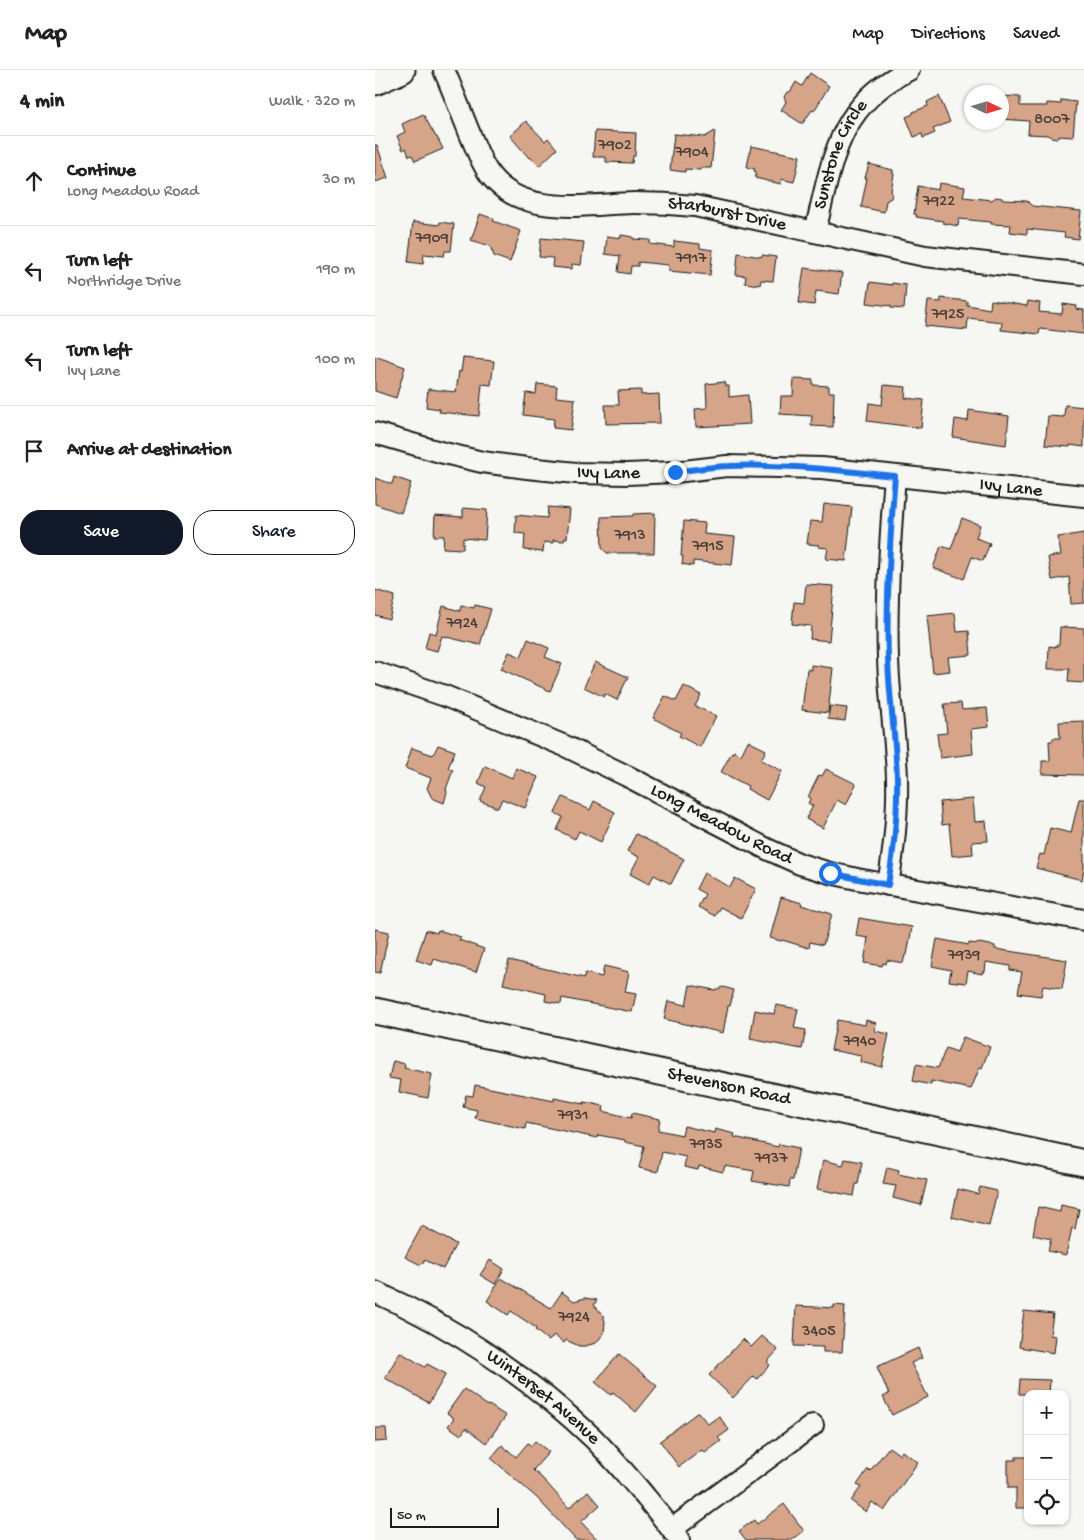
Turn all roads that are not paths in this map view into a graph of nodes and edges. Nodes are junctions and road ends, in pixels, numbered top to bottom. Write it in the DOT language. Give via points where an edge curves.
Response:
graph roads {
  1 [pos="403,70"];
  2 [pos="444,70"];
  3 [pos="909,70"];
  4 [pos="375,82"];
  5 [pos="815,232"];
  6 [pos="1084,274"];
  7 [pos="375,433"];
  8 [pos="895,476"];
  9 [pos="1084,496"];
  10 [pos="375,672"];
  11 [pos="888,885"];
  12 [pos="1084,920"];
  13 [pos="375,1011"];
  14 [pos="1084,1164"];
  15 [pos="375,1292"];
  16 [pos="813,1426"];
  17 [pos="676,1535"];
  1 -- 4 [label="main road"];
  2 -- 5 [label="street, Starburst Drive" via="481,161 491,176 515,195 560,206 636,203 695,206"];
  3 -- 5 [label="street, Sunstone Circle" via="878,88 847,124 834,155"];
  5 -- 6 [label="street, Starburst Drive" via="925,256"];
  7 -- 8 [label="street, Ivy Lane" via="482,462 576,473 627,474 727,466 775,466"];
  8 -- 9 [label="street, Ivy Lane"];
  8 -- 11 [label="street" via="887,607 897,813"];
  10 -- 11 [label="street, Long Meadow Road" via="445,696 565,746 800,864"];
  11 -- 12 [label="street, Long Meadow Road"];
  13 -- 14 [label="main road, Stevenson Road"];
  15 -- 17 [label="street, Winterset Avenue" via="460,1337 568,1415 608,1454"];
  16 -- 17 [label="street"];
}
